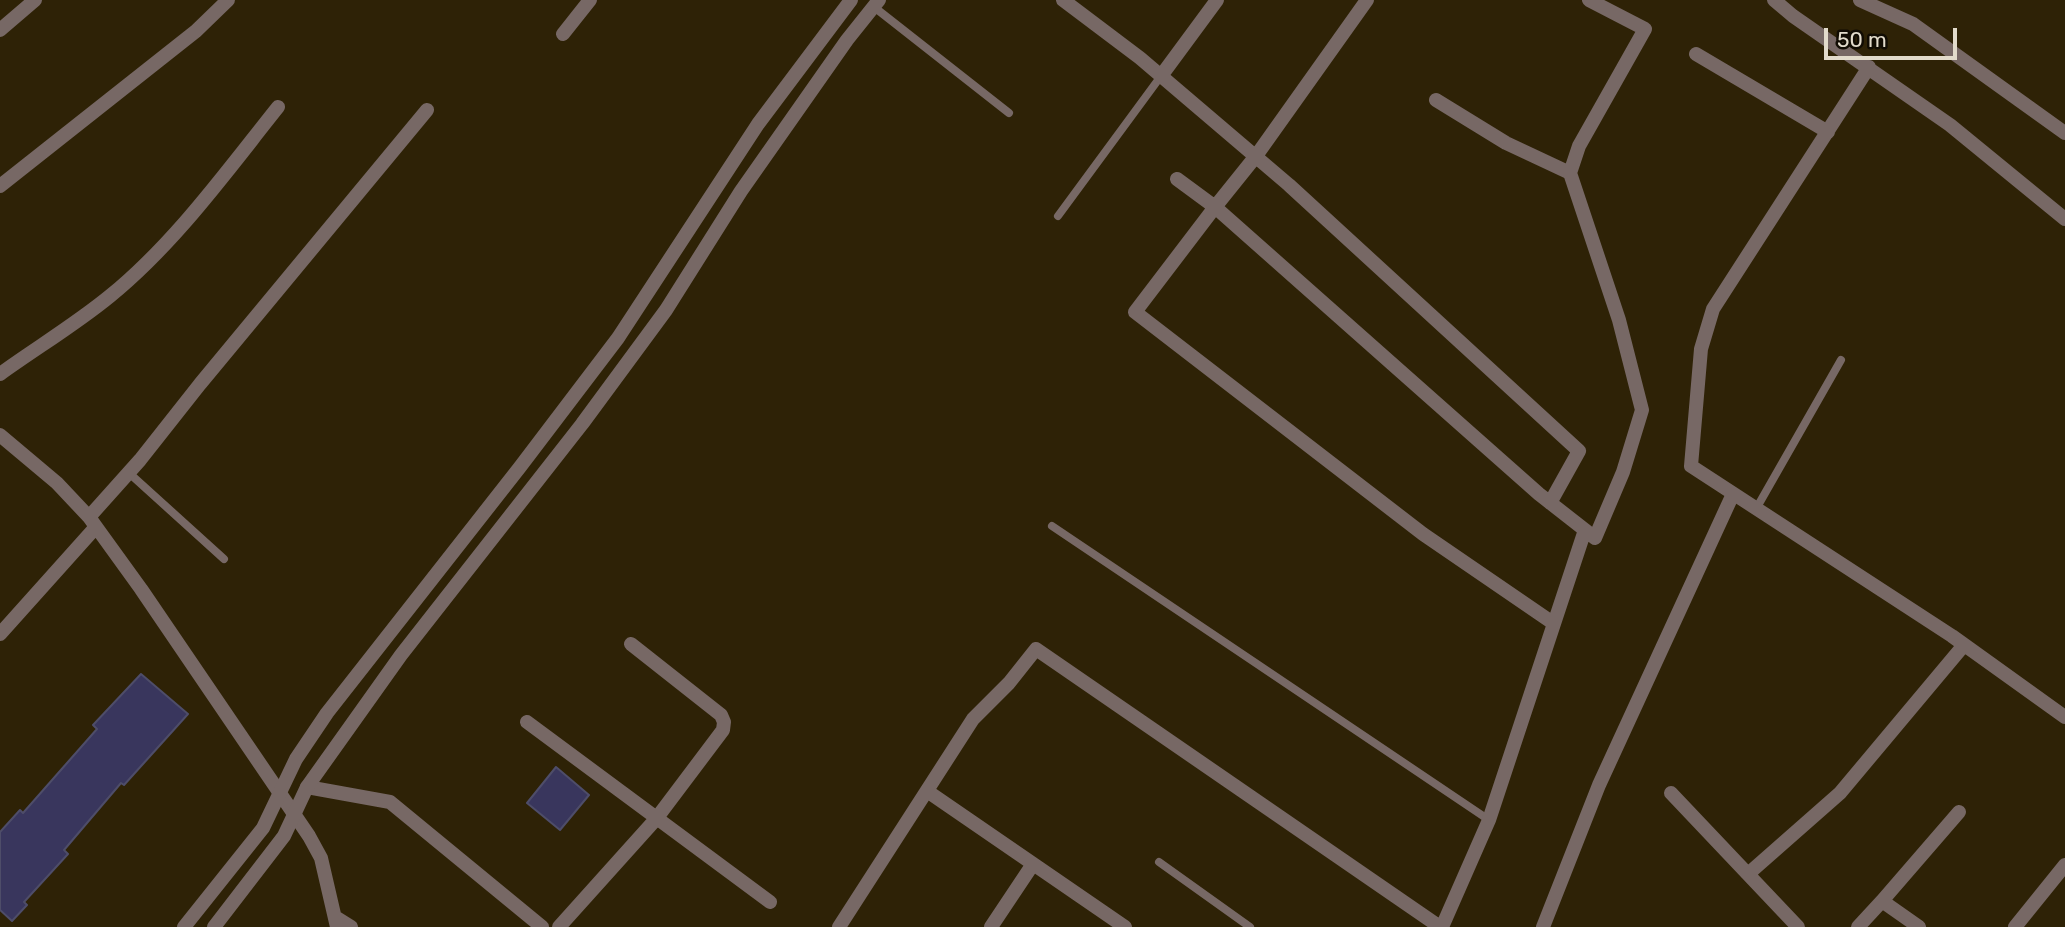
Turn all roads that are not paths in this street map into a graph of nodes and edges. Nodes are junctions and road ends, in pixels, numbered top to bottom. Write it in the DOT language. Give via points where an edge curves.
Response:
graph roads {
  1 [pos="35,0"];
  2 [pos="228,0"];
  3 [pos="590,0"];
  4 [pos="850,0"];
  5 [pos="1063,0"];
  6 [pos="1217,0"];
  7 [pos="1367,0"];
  8 [pos="1589,0"];
  9 [pos="1774,0"];
  10 [pos="1860,0"];
  11 [pos="876,3"];
  12 [pos="0,30"];
  13 [pos="563,34"];
  14 [pos="1696,54"];
  15 [pos="1869,68"];
  16 [pos="1161,76"];
  17 [pos="1436,100"];
  18 [pos="278,107"];
  19 [pos="426,110"];
  20 [pos="1009,113"];
  21 [pos="1828,132"];
  22 [pos="2065,133"];
  23 [pos="1256,156"];
  24 [pos="1570,173"];
  25 [pos="1177,179"];
  26 [pos="0,186"];
  27 [pos="1214,207"];
  28 [pos="1058,216"];
  29 [pos="2065,219"];
  30 [pos="1841,360"];
  31 [pos="0,374"];
  32 [pos="581,386"];
  33 [pos="600,400"];
  34 [pos="0,435"];
  35 [pos="128,473"];
  36 [pos="1733,494"];
  37 [pos="1550,503"];
  38 [pos="1756,509"];
  39 [pos="92,523"];
  40 [pos="1052,526"];
  41 [pos="1586,530"];
  42 [pos="224,559"];
  43 [pos="1553,623"];
  44 [pos="0,634"];
  45 [pos="631,644"];
  46 [pos="1964,645"];
  47 [pos="2065,717"];
  48 [pos="527,722"];
  49 [pos="307,787"];
  50 [pos="927,791"];
  51 [pos="1671,793"];
  52 [pos="280,794"];
  53 [pos="1959,812"];
  54 [pos="294,813"];
  55 [pos="656,819"];
  56 [pos="1489,820"];
  57 [pos="1159,862"];
  58 [pos="1033,864"];
  59 [pos="2065,865"];
  60 [pos="1748,874"];
  61 [pos="1882,901"];
  62 [pos="770,902"];
  63 [pos="336,922"];
  64 [pos="184,927"];
  65 [pos="214,927"];
  66 [pos="351,927"];
  67 [pos="542,927"];
  68 [pos="559,927"];
  69 [pos="839,927"];
  70 [pos="991,927"];
  71 [pos="1125,927"];
  72 [pos="1250,927"];
  73 [pos="1441,927"];
  74 [pos="1543,927"];
  75 [pos="1798,927"];
  76 [pos="1858,927"];
  77 [pos="1919,927"];
  78 [pos="2015,927"];
  1 -- 12 [label="street"];
  2 -- 26 [label="street" via="196,31"];
  3 -- 13 [label="street"];
  4 -- 32 [label="street" via="758,124 618,338"];
  5 -- 16 [label="street"];
  6 -- 16 [label="street"];
  7 -- 23 [label="street"];
  8 -- 24 [label="street" via="1645,29 1579,146"];
  9 -- 15 [label="street"];
  10 -- 22 [label="street" via="1913,24"];
  11 -- 20 [label="lane"];
  11 -- 33 [label="street"];
  14 -- 21 [label="street"];
  15 -- 21 [label="street"];
  15 -- 29 [label="street" via="1950,125"];
  16 -- 23 [label="street"];
  16 -- 28 [label="lane"];
  17 -- 24 [label="street" via="1506,143"];
  18 -- 31 [label="street" via="135,274"];
  19 -- 35 [label="street"];
  21 -- 36 [label="street" via="1713,309 1701,349 1691,466"];
  23 -- 27 [label="street"];
  23 -- 37 [label="street" via="1579,451"];
  24 -- 41 [label="street" via="1619,320 1642,410 1623,472 1595,538"];
  25 -- 27 [label="street"];
  27 -- 37 [label="street"];
  27 -- 43 [label="street" via="1135,312 1423,534"];
  30 -- 38 [label="lane"];
  32 -- 33 [label="street"];
  32 -- 52 [label="street" via="327,713 296,759"];
  33 -- 49 [label="street" via="401,655"];
  34 -- 39 [label="street" via="57,483"];
  35 -- 39 [label="street"];
  35 -- 42 [label="lane"];
  36 -- 38 [label="street"];
  36 -- 74 [label="street" via="1599,785"];
  37 -- 41 [label="street"];
  38 -- 46 [label="street"];
  39 -- 44 [label="street"];
  39 -- 52 [label="street"];
  40 -- 56 [label="lane"];
  41 -- 43 [label="street"];
  43 -- 56 [label="street"];
  45 -- 55 [label="street" via="724,722 723,730"];
  46 -- 47 [label="street"];
  46 -- 60 [label="street" via="1840,793"];
  48 -- 55 [label="street"];
  49 -- 54 [label="street"];
  49 -- 67 [label="street" via="390,802"];
  50 -- 58 [label="street"];
  50 -- 69 [label="street"];
  50 -- 73 [label="street" via="973,719 1036,649"];
  51 -- 60 [label="street"];
  52 -- 54 [label="street"];
  52 -- 64 [label="street" via="263,828"];
  53 -- 61 [label="street"];
  54 -- 63 [label="street" via="321,859"];
  54 -- 65 [label="street" via="284,836"];
  55 -- 62 [label="street"];
  55 -- 68 [label="street"];
  56 -- 73 [label="street"];
  57 -- 72 [label="lane"];
  58 -- 70 [label="street"];
  58 -- 71 [label="street"];
  59 -- 78 [label="street"];
  60 -- 75 [label="street"];
  61 -- 76 [label="street"];
  61 -- 77 [label="street"];
  63 -- 66 [label="street"];
}
